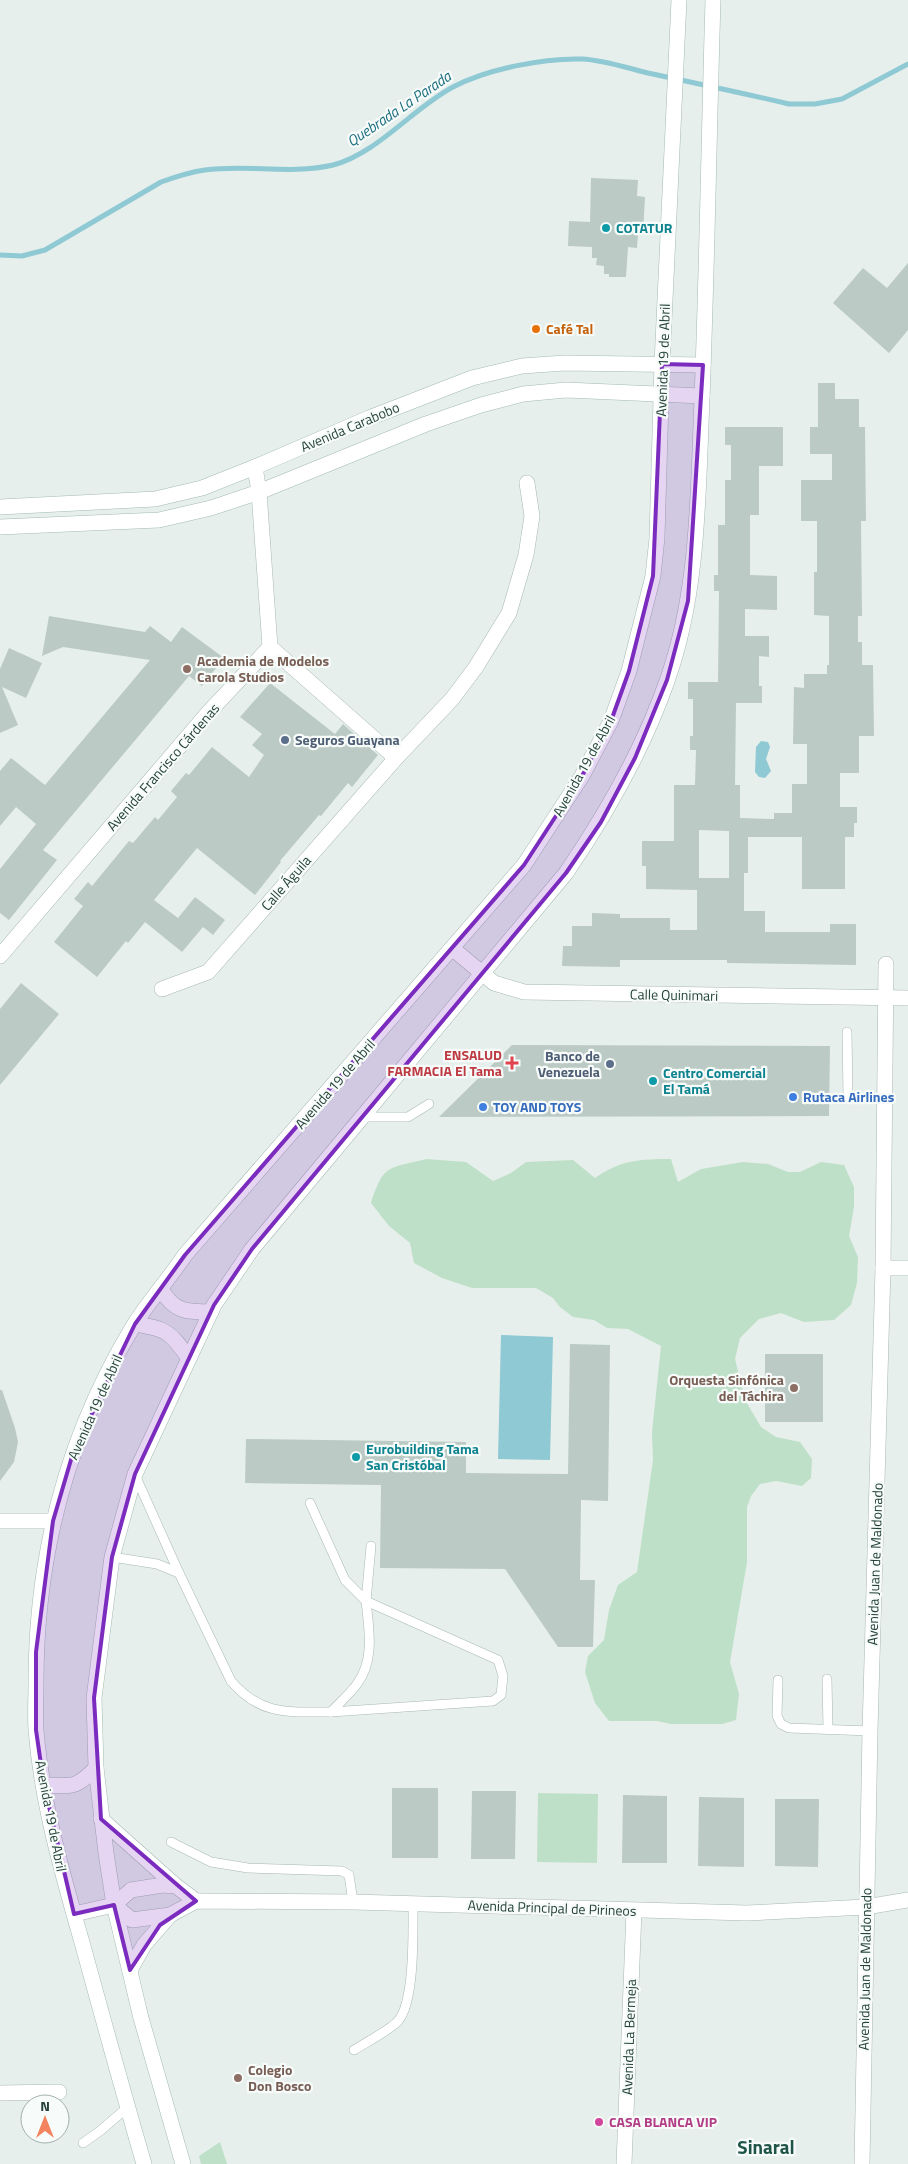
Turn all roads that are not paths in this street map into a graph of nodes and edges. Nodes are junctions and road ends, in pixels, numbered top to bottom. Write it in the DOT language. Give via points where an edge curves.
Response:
graph roads {
  1 [pos="679,0"];
  2 [pos="713,0"];
  3 [pos="662,364"];
  4 [pos="703,365"];
  5 [pos="661,395"];
  6 [pos="702,396"];
  7 [pos="255,467"];
  8 [pos="527,483"];
  9 [pos="259,492"];
  10 [pos="0,507"];
  11 [pos="0,527"];
  12 [pos="270,647"];
  13 [pos="396,758"];
  14 [pos="453,949"];
  15 [pos="0,955"];
  16 [pos="886,964"];
  17 [pos="483,974"];
  18 [pos="162,989"];
  19 [pos="886,998"];
  20 [pos="908,998"];
  21 [pos="847,1032"];
  22 [pos="848,1096"];
  23 [pos="429,1104"];
  24 [pos="362,1117"];
  25 [pos="883,1268"];
  26 [pos="908,1268"];
  27 [pos="161,1289"];
  28 [pos="211,1312"];
  29 [pos="135,1324"];
  30 [pos="188,1357"];
  31 [pos="135,1474"];
  32 [pos="310,1503"];
  33 [pos="0,1521"];
  34 [pos="52,1521"];
  35 [pos="370,1546"];
  36 [pos="112,1557"];
  37 [pos="179,1573"];
  38 [pos="366,1601"];
  39 [pos="827,1679"];
  40 [pos="778,1680"];
  41 [pos="331,1712"];
  42 [pos="828,1729"];
  43 [pos="870,1731"];
  44 [pos="96,1768"];
  45 [pos="44,1785"];
  46 [pos="102,1818"];
  47 [pos="171,1842"];
  48 [pos="176,1886"];
  49 [pos="196,1900"];
  50 [pos="908,1900"];
  51 [pos="353,1902"];
  52 [pos="414,1904"];
  53 [pos="114,1906"];
  54 [pos="866,1907"];
  55 [pos="634,1911"];
  56 [pos="74,1914"];
  57 [pos="170,1915"];
  58 [pos="130,1970"];
  59 [pos="354,2050"];
  60 [pos="0,2092"];
  61 [pos="59,2092"];
  62 [pos="128,2107"];
  63 [pos="83,2143"];
  64 [pos="144,2164"];
  65 [pos="183,2164"];
  66 [pos="624,2164"];
  67 [pos="862,2164"];
  1 -- 3 [label="main road, Avenida 19 de Abril"];
  2 -- 4 [label="main road"];
  3 -- 4 [label="main road, Avenida Carabobo"];
  3 -- 5 [label="main road, Avenida 19 de Abril"];
  3 -- 7 [label="main road, Avenida Carabobo" via="522,366 472,378"];
  4 -- 6 [label="main road"];
  5 -- 6 [label="main road, Avenida Carabobo"];
  5 -- 9 [label="main road, Avenida Carabobo" via="566,390 523,394 426,424"];
  5 -- 14 [label="main road, Avenida 19 de Abril" via="653,576 612,721 582,776 524,865"];
  6 -- 17 [label="main road" via="688,601 667,680 635,758 601,822 566,873"];
  7 -- 9 [label="main road"];
  7 -- 10 [label="main road, Avenida Carabobo" via="202,488 155,499"];
  8 -- 13 [label="main road, Calle Águila" via="532,516 527,548 509,613 452,699"];
  9 -- 11 [label="main road, Avenida Carabobo" via="159,520"];
  9 -- 12 [label="main road"];
  12 -- 13 [label="main road"];
  12 -- 15 [label="main road, Avenida Francisco Cárdenas" via="208,713"];
  13 -- 18 [label="main road, Calle Águila" via="208,972"];
  14 -- 17 [label="main road, Calle Quinimari"];
  14 -- 27 [label="main road, Avenida 19 de Abril" via="185,1255"];
  16 -- 19 [label="main road, Avenida Juan de Maldonado"];
  17 -- 19 [label="main road, Calle Quinimari" via="494,983 539,994"];
  17 -- 24 [label="main road"];
  19 -- 20 [label="main road, Calle Quinimari"];
  19 -- 25 [label="main road, Avenida Juan de Maldonado"];
  21 -- 22 [label="lane"];
  23 -- 24 [label="lane" via="408,1117"];
  24 -- 28 [label="main road" via="252,1249"];
  25 -- 26 [label="main road"];
  25 -- 43 [label="main road, Avenida Juan de Maldonado"];
  27 -- 28 [label="main road" via="167,1300 178,1308 189,1312"];
  27 -- 29 [label="main road, Avenida 19 de Abril"];
  28 -- 30 [label="main road"];
  29 -- 30 [label="main road" via="161,1328 171,1335"];
  29 -- 34 [label="main road, Avenida 19 de Abril" via="107,1375 76,1445"];
  30 -- 31 [label="main road"];
  31 -- 36 [label="main road"];
  31 -- 37 [label="lane"];
  32 -- 38 [label="lane" via="345,1580"];
  33 -- 34 [label="main road"];
  34 -- 45 [label="main road, Avenida 19 de Abril" via="40,1597 36,1652 36,1730"];
  35 -- 38 [label="lane"];
  36 -- 37 [label="lane" via="157,1564"];
  36 -- 44 [label="main road" via="94,1698"];
  37 -- 41 [label="lane" via="223,1667 243,1695 266,1708 283,1712"];
  38 -- 41 [label="lane" via="370,1638 367,1665 358,1684"];
  38 -- 41 [label="lane" via="498,1660 504,1676 501,1695 493,1701"];
  39 -- 42 [label="lane"];
  40 -- 42 [label="lane" via="777,1716 781,1724 789,1728"];
  42 -- 43 [label="lane"];
  43 -- 54 [label="main road, Avenida Juan de Maldonado"];
  44 -- 45 [label="main road" via="82,1782 71,1786"];
  44 -- 46 [label="main road"];
  45 -- 56 [label="main road, Avenida 19 de Abril"];
  46 -- 48 [label="main road"];
  46 -- 53 [label="main road"];
  47 -- 51 [label="lane" via="211,1862 248,1868 342,1871 349,1875"];
  48 -- 49 [label="main road"];
  48 -- 53 [label="main road" via="131,1890"];
  49 -- 51 [label="main road, Avenida Principal de Pirineos"];
  49 -- 57 [label="main road"];
  50 -- 54 [label="main road, Avenida Principal de Pirineos"];
  51 -- 52 [label="main road, Avenida Principal de Pirineos"];
  52 -- 55 [label="main road, Avenida Principal de Pirineos"];
  52 -- 59 [label="lane" via="407,2003 399,2020"];
  53 -- 56 [label="main road"];
  53 -- 57 [label="main road" via="132,1920"];
  53 -- 58 [label="main road"];
  54 -- 55 [label="main road, Avenida Principal de Pirineos" via="747,1913"];
  54 -- 67 [label="main road, Avenida Juan de Maldonado"];
  55 -- 66 [label="main road, Avenida La Bermeja"];
  56 -- 62 [label="main road, Avenida 19 de Abril"];
  57 -- 58 [label="main road" via="144,1945"];
  58 -- 65 [label="main road"];
  60 -- 61 [label="main road"];
  62 -- 63 [label="lane"];
  62 -- 64 [label="main road, Avenida 19 de Abril"];
}
